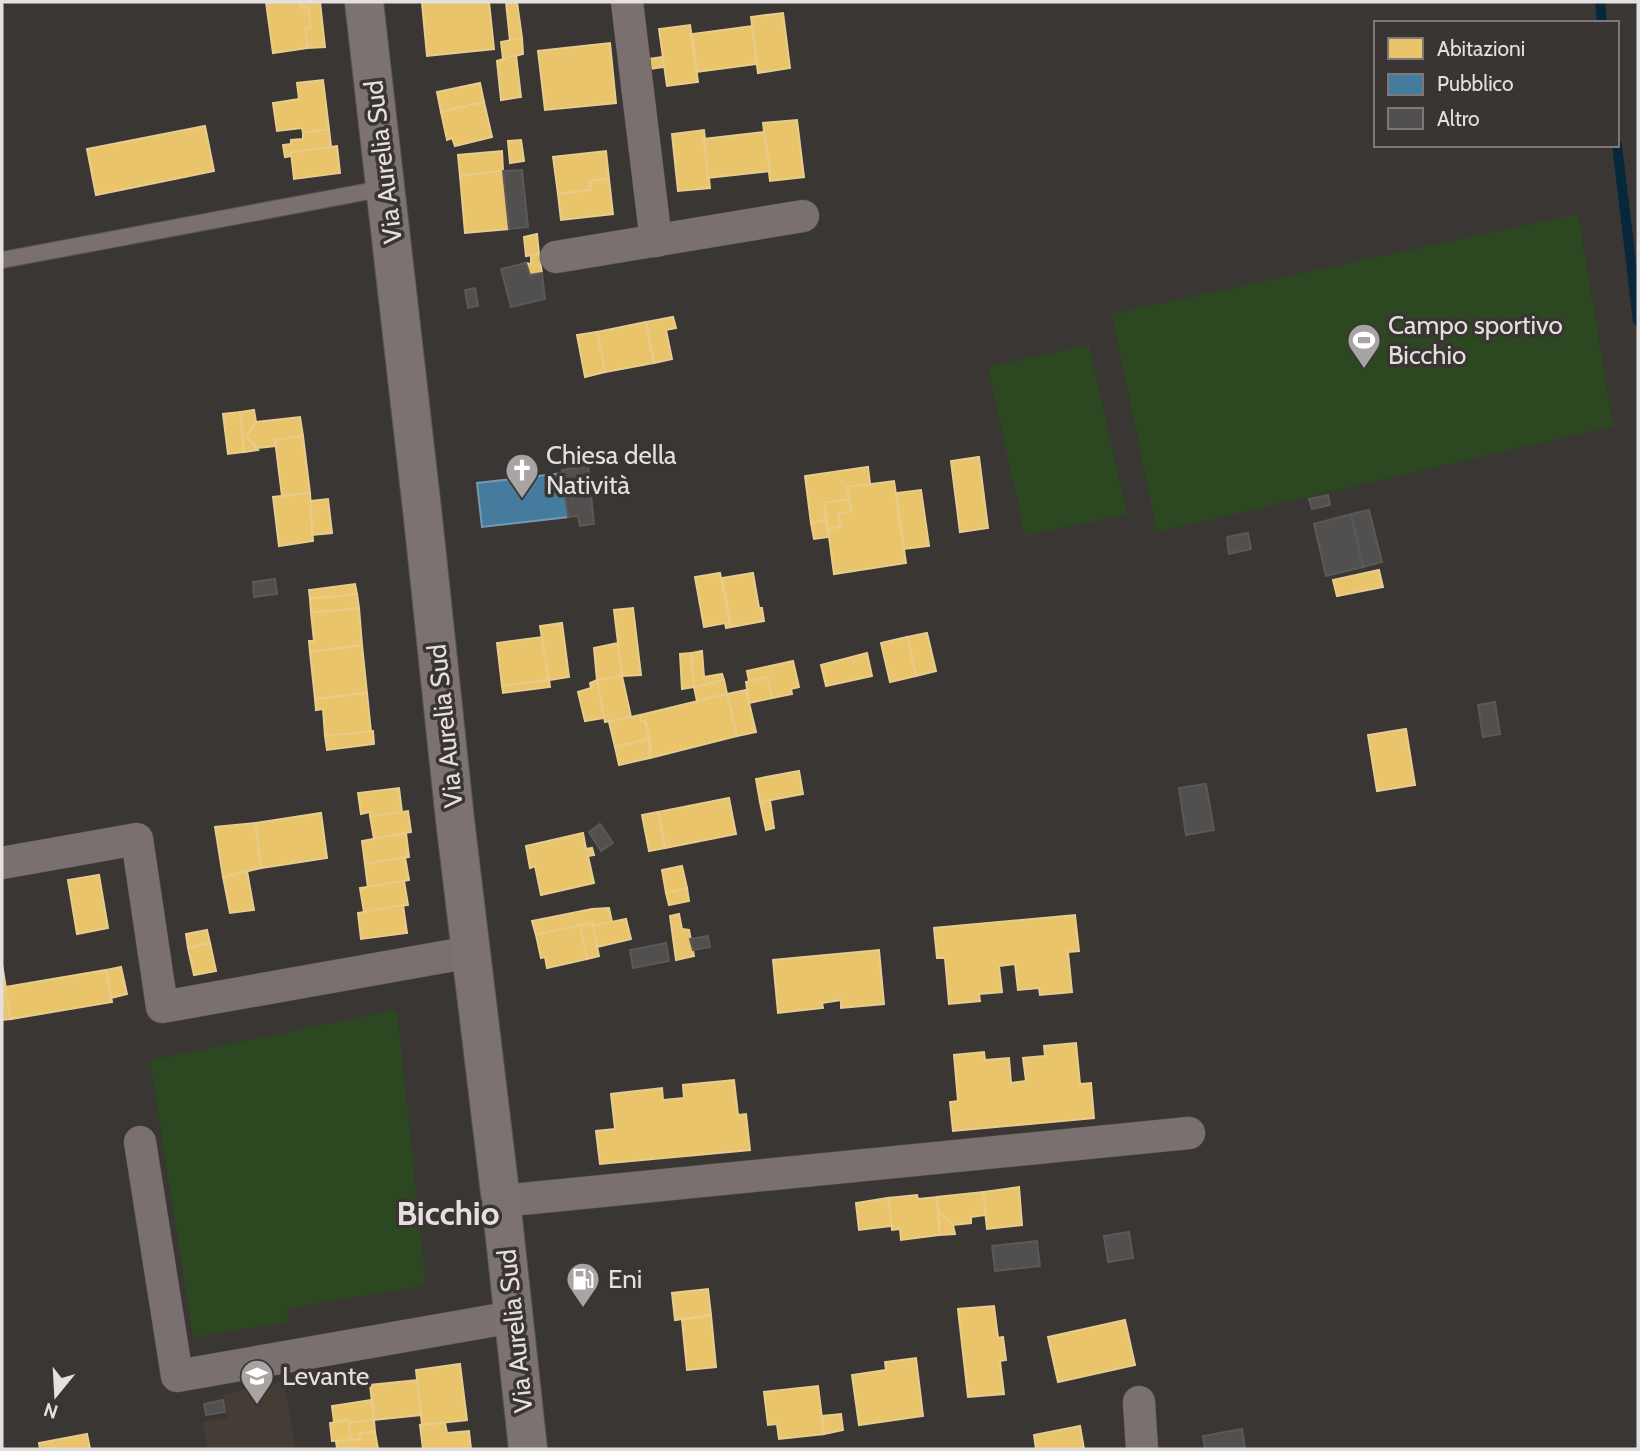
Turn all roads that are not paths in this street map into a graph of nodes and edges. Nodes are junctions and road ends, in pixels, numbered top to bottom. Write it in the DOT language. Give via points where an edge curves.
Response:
graph roads {
  1 [pos="364,2"];
  2 [pos="627,2"];
  3 [pos="386,188"];
  4 [pos="803,216"];
  5 [pos="656,241"];
  6 [pos="556,257"];
  7 [pos="2,260"];
  8 [pos="2,863"];
  9 [pos="471,952"];
  10 [pos="1189,1133"];
  11 [pos="139,1142"];
  12 [pos="501,1201"];
  13 [pos="513,1317"];
  14 [pos="1139,1402"];
  15 [pos="528,1449"];
  16 [pos="1142,1449"];
  1 -- 3 [label="main road, Via Aurelia Sud"];
  2 -- 5 [label="street"];
  3 -- 7 [label="lane"];
  3 -- 9 [label="main road, Via Aurelia Sud"];
  4 -- 5 [label="street"];
  5 -- 6 [label="street"];
  8 -- 9 [label="street" via="137,839 162,1007"];
  9 -- 12 [label="main road, Via Aurelia Sud"];
  10 -- 12 [label="street"];
  11 -- 13 [label="street" via="177,1376"];
  12 -- 13 [label="main road, Via Aurelia Sud"];
  13 -- 15 [label="main road, Via Aurelia Sud"];
  14 -- 16 [label="street"];
}
